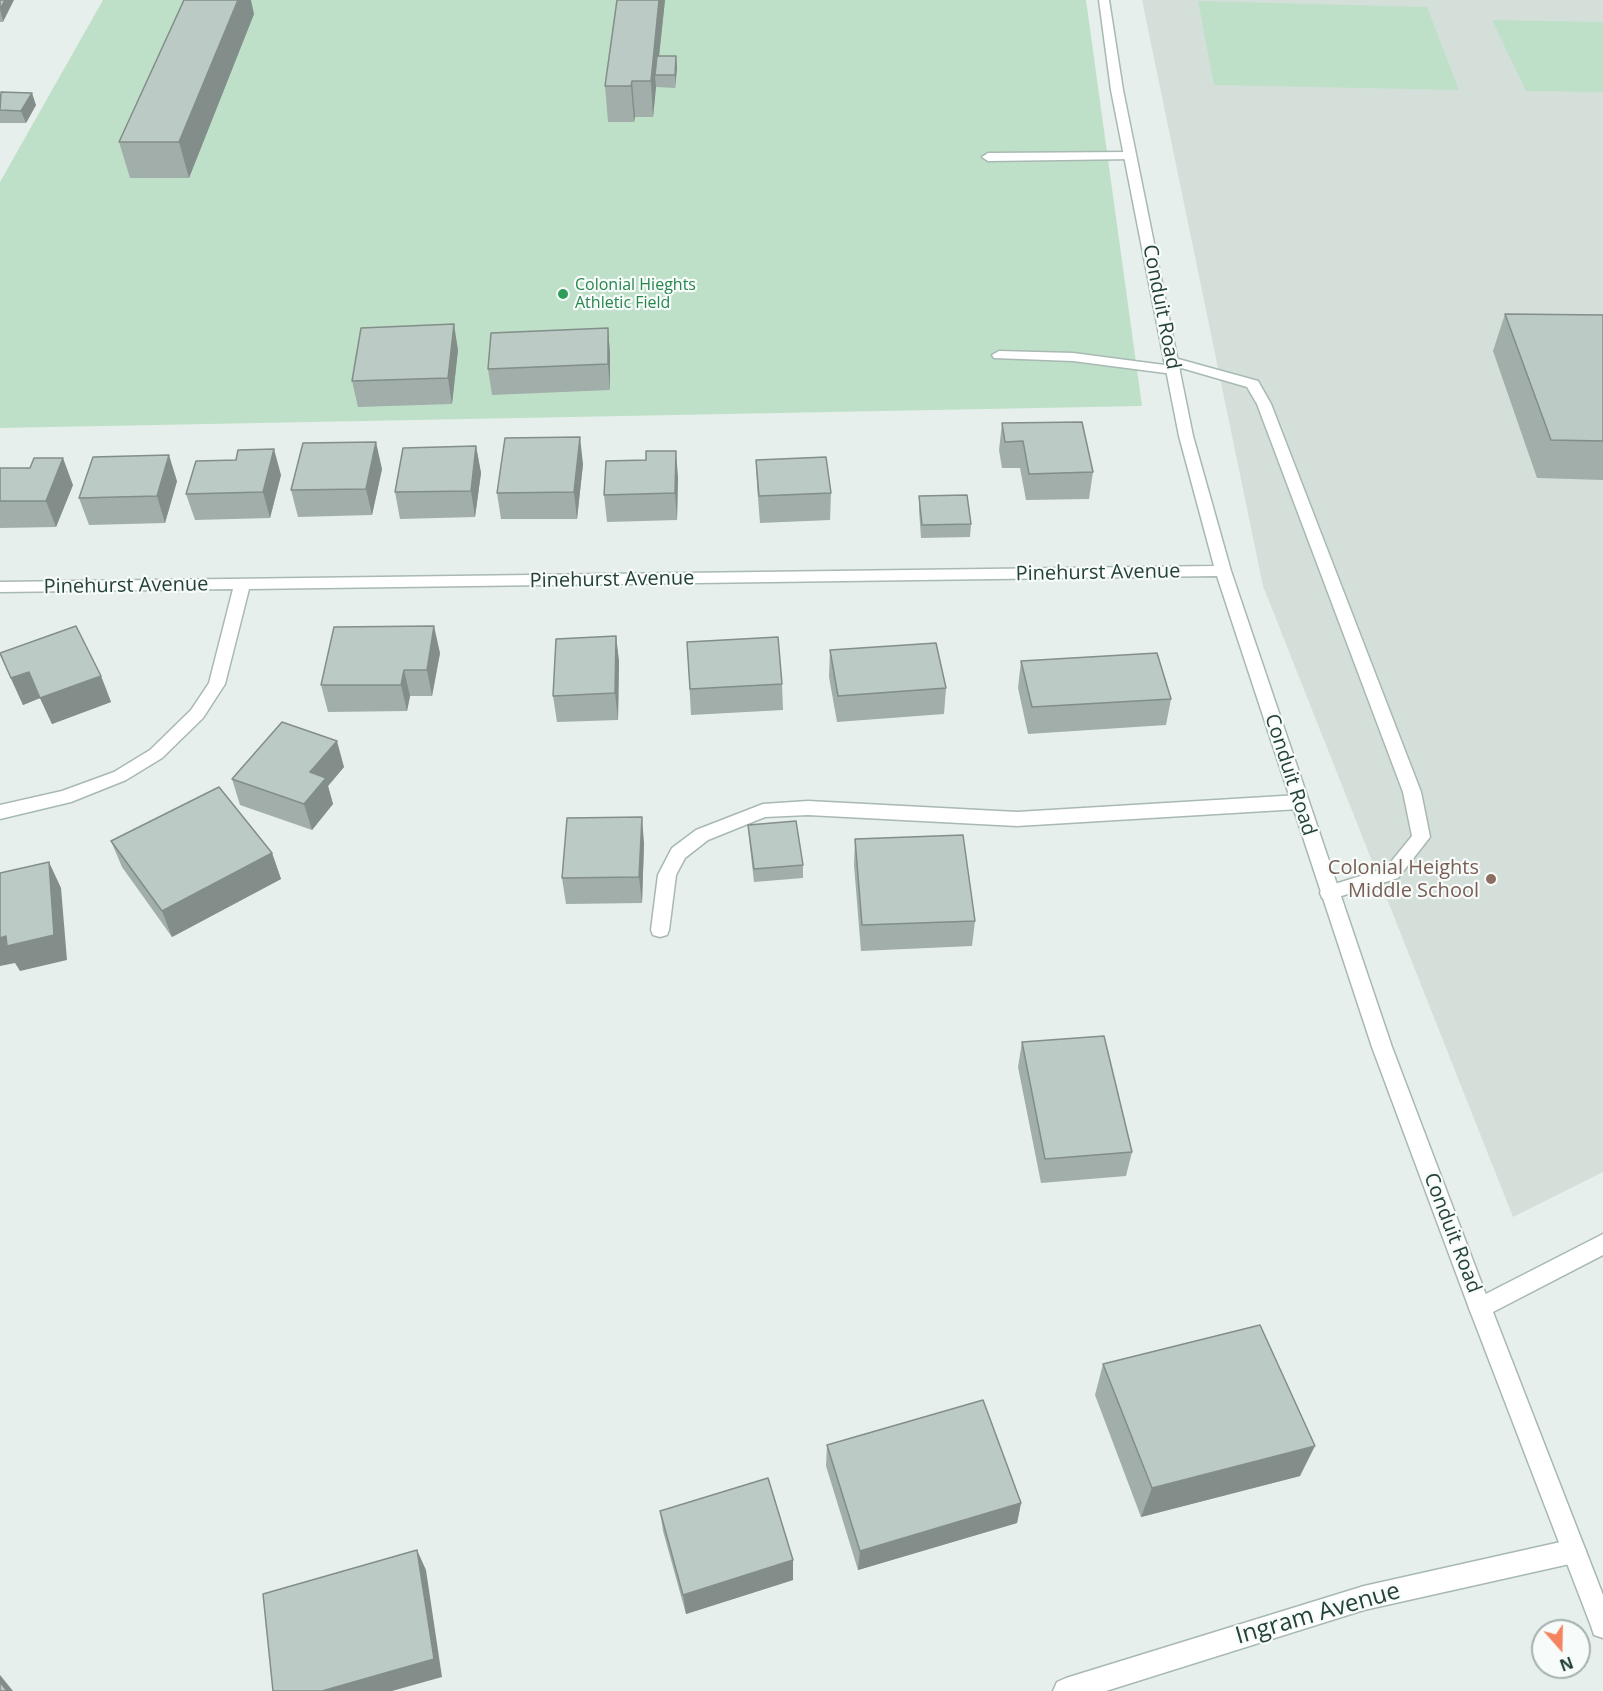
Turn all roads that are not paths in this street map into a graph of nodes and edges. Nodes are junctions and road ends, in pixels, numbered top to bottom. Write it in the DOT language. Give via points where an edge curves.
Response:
graph roads {
  1 [pos="1104,0"];
  2 [pos="1130,156"];
  3 [pos="988,157"];
  4 [pos="999,355"];
  5 [pos="1172,365"];
  6 [pos="1223,571"];
  7 [pos="242,584"];
  8 [pos="0,587"];
  9 [pos="1299,802"];
  10 [pos="0,812"];
  11 [pos="1329,893"];
  12 [pos="660,930"];
  13 [pos="1603,1244"];
  14 [pos="1480,1308"];
  15 [pos="1574,1551"];
  16 [pos="1603,1626"];
  17 [pos="1066,1691"];
  1 -- 2 [label="street, Conduit Road"];
  2 -- 3 [label="street"];
  2 -- 5 [label="street, Conduit Road"];
  4 -- 5 [label="street"];
  5 -- 6 [label="street, Conduit Road" via="1186,436"];
  5 -- 11 [label="street" via="1253,384 1412,792 1421,837 1392,873"];
  6 -- 7 [label="street, Pinehurst Avenue"];
  6 -- 9 [label="street, Conduit Road"];
  7 -- 8 [label="street, Pinehurst Avenue"];
  7 -- 10 [label="street" via="217,684 197,714 156,754 120,776 65,796"];
  9 -- 11 [label="street, Conduit Road"];
  9 -- 12 [label="street" via="1017,819 808,808 764,811 702,835 678,853 667,875"];
  11 -- 14 [label="street, Conduit Road"];
  13 -- 14 [label="street"];
  14 -- 15 [label="street, Conduit Road"];
  15 -- 16 [label="street, Conduit Road"];
  15 -- 17 [label="street, Ingram Avenue" via="1364,1598"];
}
